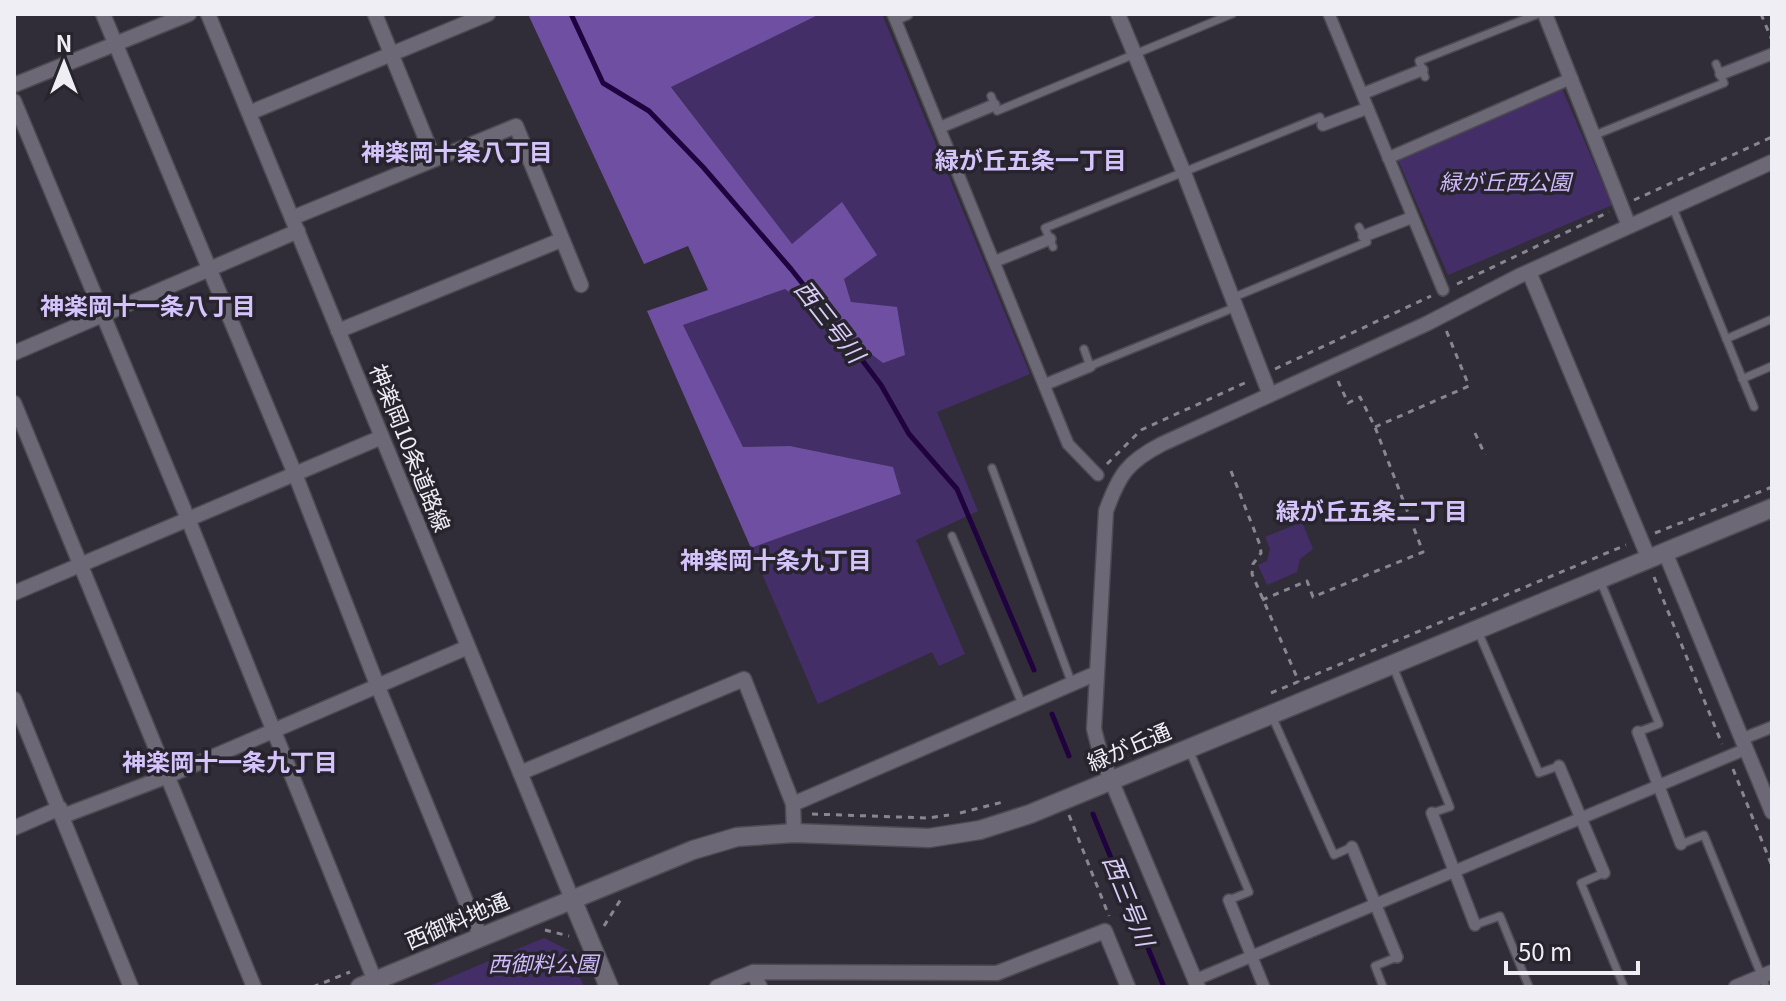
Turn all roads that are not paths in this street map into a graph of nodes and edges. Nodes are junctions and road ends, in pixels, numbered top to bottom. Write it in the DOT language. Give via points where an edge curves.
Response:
graph roads {
  1 [pos="103,14"];
  2 [pos="189,14"];
  3 [pos="208,14"];
  4 [pos="375,14"];
  5 [pos="488,14"];
  6 [pos="907,14"];
  7 [pos="1118,14"];
  8 [pos="1232,14"];
  9 [pos="1329,14"];
  10 [pos="1538,14"];
  11 [pos="1545,14"];
  12 [pos="894,16"];
  13 [pos="115,43"];
  14 [pos="1135,53"];
  15 [pos="391,54"];
  16 [pos="1772,54"];
  17 [pos="1718,69"];
  18 [pos="1424,74"];
  19 [pos="1572,78"];
  20 [pos="14,85"];
  21 [pos="1362,94"];
  22 [pos="14,101"];
  23 [pos="993,101"];
  24 [pos="1368,108"];
  25 [pos="249,113"];
  26 [pos="1323,125"];
  27 [pos="941,127"];
  28 [pos="1595,135"];
  29 [pos="1388,158"];
  30 [pos="434,159"];
  31 [pos="1772,162"];
  32 [pos="1184,173"];
  33 [pos="1673,208"];
  34 [pos="1413,217"];
  35 [pos="295,225"];
  36 [pos="1629,226"];
  37 [pos="1362,232"];
  38 [pos="561,240"];
  39 [pos="1051,243"];
  40 [pos="996,261"];
  41 [pos="209,269"];
  42 [pos="1529,272"];
  43 [pos="581,285"];
  44 [pos="1443,290"];
  45 [pos="1234,303"];
  46 [pos="103,315"];
  47 [pos="1772,319"];
  48 [pos="338,331"];
  49 [pos="1726,339"];
  50 [pos="1084,349"];
  51 [pos="14,353"];
  52 [pos="1090,366"];
  53 [pos="1772,366"];
  54 [pos="1742,379"];
  55 [pos="1044,385"];
  56 [pos="1270,395"];
  57 [pos="14,403"];
  58 [pos="1754,407"];
  59 [pos="382,437"];
  60 [pos="992,468"];
  61 [pos="295,474"];
  62 [pos="1098,475"];
  63 [pos="1772,508"];
  64 [pos="188,519"];
  65 [pos="952,536"];
  66 [pos="1655,562"];
  67 [pos="81,565"];
  68 [pos="1599,579"];
  69 [pos="14,593"];
  70 [pos="1477,629"];
  71 [pos="468,647"];
  72 [pos="1392,664"];
  73 [pos="1097,673"];
  74 [pos="1072,684"];
  75 [pos="378,687"];
  76 [pos="14,699"];
  77 [pos="1023,705"];
  78 [pos="1271,714"];
  79 [pos="1772,727"];
  80 [pos="273,731"];
  81 [pos="1638,732"];
  82 [pos="1744,744"];
  83 [pos="1188,748"];
  84 [pos="1559,766"];
  85 [pos="520,773"];
  86 [pos="168,776"];
  87 [pos="1111,780"];
  88 [pos="1659,786"];
  89 [pos="793,804"];
  90 [pos="61,812"];
  91 [pos="1772,812"];
  92 [pos="1432,813"];
  93 [pos="1581,818"];
  94 [pos="14,828"];
  95 [pos="794,833"];
  96 [pos="1681,844"];
  97 [pos="1352,847"];
  98 [pos="1455,873"];
  99 [pos="1604,873"];
  100 [pos="572,899"];
  101 [pos="1229,900"];
  102 [pos="1375,904"];
  103 [pos="1475,925"];
  104 [pos="481,938"];
  105 [pos="1251,957"];
  106 [pos="1397,957"];
  107 [pos="753,972"];
  108 [pos="1767,978"];
  109 [pos="879,980"];
  110 [pos="1000,980"];
  111 [pos="368,984"];
  112 [pos="1197,984"];
  113 [pos="131,987"];
  114 [pos="254,987"];
  115 [pos="609,987"];
  116 [pos="717,987"];
  117 [pos="760,987"];
  118 [pos="1128,987"];
  119 [pos="1264,987"];
  120 [pos="1383,987"];
  121 [pos="1529,987"];
  122 [pos="1624,987"];
  123 [pos="1736,987"];
  1 -- 13 [label="street"];
  2 -- 13 [label="street"];
  3 -- 25 [label="street, 神楽岡10条道路線"];
  4 -- 15 [label="street"];
  5 -- 15 [label="street"];
  6 -- 12 [label="street"];
  7 -- 14 [label="street"];
  8 -- 14 [label="lane"];
  9 -- 21 [label="street"];
  10 -- 18 [label="lane" via="1419,61"];
  11 -- 19 [label="street"];
  12 -- 27 [label="street"];
  13 -- 20 [label="street"];
  13 -- 41 [label="street"];
  14 -- 23 [label="lane" via="997,111"];
  14 -- 32 [label="street"];
  15 -- 25 [label="street"];
  15 -- 30 [label="street"];
  16 -- 17 [label="street"];
  17 -- 28 [label="lane" via="1724,83"];
  18 -- 21 [label="street"];
  19 -- 28 [label="street"];
  19 -- 29 [label="street"];
  21 -- 24 [label="street"];
  22 -- 46 [label="street"];
  23 -- 27 [label="street"];
  24 -- 26 [label="street"];
  24 -- 29 [label="street"];
  25 -- 35 [label="street, 神楽岡10条道路線"];
  26 -- 32 [label="lane" via="1320,117"];
  27 -- 40 [label="street"];
  28 -- 36 [label="street"];
  29 -- 34 [label="street"];
  30 -- 35 [label="street"];
  30 -- 38 [label="street" via="516,126"];
  31 -- 33 [label="street"];
  32 -- 39 [label="lane" via="1045,228"];
  32 -- 45 [label="street"];
  33 -- 36 [label="street"];
  33 -- 49 [label="lane"];
  34 -- 37 [label="street"];
  34 -- 44 [label="street"];
  35 -- 41 [label="street"];
  35 -- 48 [label="street, 神楽岡10条道路線"];
  36 -- 42 [label="street"];
  37 -- 45 [label="lane" via="1367,242"];
  38 -- 43 [label="street"];
  38 -- 48 [label="street"];
  39 -- 40 [label="street"];
  40 -- 55 [label="street"];
  41 -- 46 [label="street"];
  41 -- 61 [label="street"];
  42 -- 56 [label="street"];
  42 -- 66 [label="street"];
  45 -- 52 [label="lane"];
  45 -- 56 [label="street"];
  46 -- 51 [label="street"];
  46 -- 64 [label="street"];
  47 -- 49 [label="lane"];
  48 -- 59 [label="street, 神楽岡10条道路線"];
  49 -- 54 [label="lane"];
  50 -- 52 [label="lane"];
  52 -- 55 [label="street"];
  53 -- 54 [label="lane"];
  54 -- 58 [label="lane"];
  55 -- 62 [label="street" via="1068,444"];
  56 -- 73 [label="street" via="1146,453 1118,477 1106,511"];
  57 -- 67 [label="street"];
  59 -- 61 [label="street"];
  59 -- 71 [label="street, 神楽岡10条道路線"];
  60 -- 74 [label="lane"];
  61 -- 64 [label="street"];
  61 -- 75 [label="street"];
  63 -- 66 [label="street, 緑が丘通"];
  64 -- 67 [label="street"];
  64 -- 80 [label="street"];
  65 -- 77 [label="lane"];
  66 -- 68 [label="street, 緑が丘通"];
  66 -- 82 [label="street"];
  67 -- 69 [label="street"];
  67 -- 86 [label="street"];
  68 -- 70 [label="street, 緑が丘通"];
  68 -- 81 [label="lane" via="1659,724"];
  70 -- 72 [label="street, 緑が丘通"];
  70 -- 84 [label="lane" via="1539,773"];
  71 -- 75 [label="street"];
  71 -- 85 [label="street, 神楽岡10条道路線"];
  72 -- 78 [label="street, 緑が丘通"];
  72 -- 92 [label="lane" via="1450,807"];
  73 -- 74 [label="street"];
  73 -- 87 [label="street" via="1094,729"];
  74 -- 77 [label="street"];
  75 -- 80 [label="street"];
  75 -- 104 [label="street"];
  76 -- 90 [label="street"];
  77 -- 89 [label="street"];
  78 -- 83 [label="street, 緑が丘通"];
  78 -- 97 [label="lane" via="1334,855"];
  79 -- 82 [label="street"];
  80 -- 86 [label="street"];
  80 -- 111 [label="street"];
  81 -- 88 [label="street"];
  82 -- 88 [label="street" via="1728,757"];
  82 -- 91 [label="street"];
  83 -- 87 [label="street, 緑が丘通"];
  83 -- 101 [label="lane" via="1249,892"];
  84 -- 93 [label="street"];
  85 -- 89 [label="street" via="744,679"];
  85 -- 100 [label="street, 神楽岡10条道路線"];
  86 -- 90 [label="street"];
  86 -- 114 [label="street"];
  87 -- 95 [label="street, 緑が丘通" via="980,830 929,838"];
  87 -- 112 [label="street"];
  88 -- 93 [label="street"];
  88 -- 96 [label="street"];
  89 -- 95 [label="street"];
  90 -- 94 [label="street"];
  90 -- 113 [label="street"];
  92 -- 98 [label="street"];
  93 -- 98 [label="street"];
  93 -- 99 [label="street"];
  95 -- 100 [label="street, 緑が丘通" via="737,837 693,850"];
  96 -- 108 [label="lane" via="1704,835"];
  97 -- 102 [label="street"];
  98 -- 102 [label="street"];
  98 -- 103 [label="street"];
  99 -- 122 [label="lane" via="1581,883"];
  100 -- 104 [label="street, 西御料地通"];
  100 -- 115 [label="street"];
  101 -- 105 [label="street"];
  102 -- 105 [label="street"];
  102 -- 106 [label="street"];
  103 -- 121 [label="lane" via="1500,916"];
  104 -- 111 [label="street, 西御料地通"];
  105 -- 112 [label="street"];
  105 -- 119 [label="street"];
  106 -- 120 [label="lane" via="1375,966"];
  107 -- 109 [label="street"];
  107 -- 116 [label="street"];
  107 -- 117 [label="street"];
  108 -- 123 [label="street"];
  109 -- 110 [label="street"];
  110 -- 118 [label="street" via="1105,931"];
}
